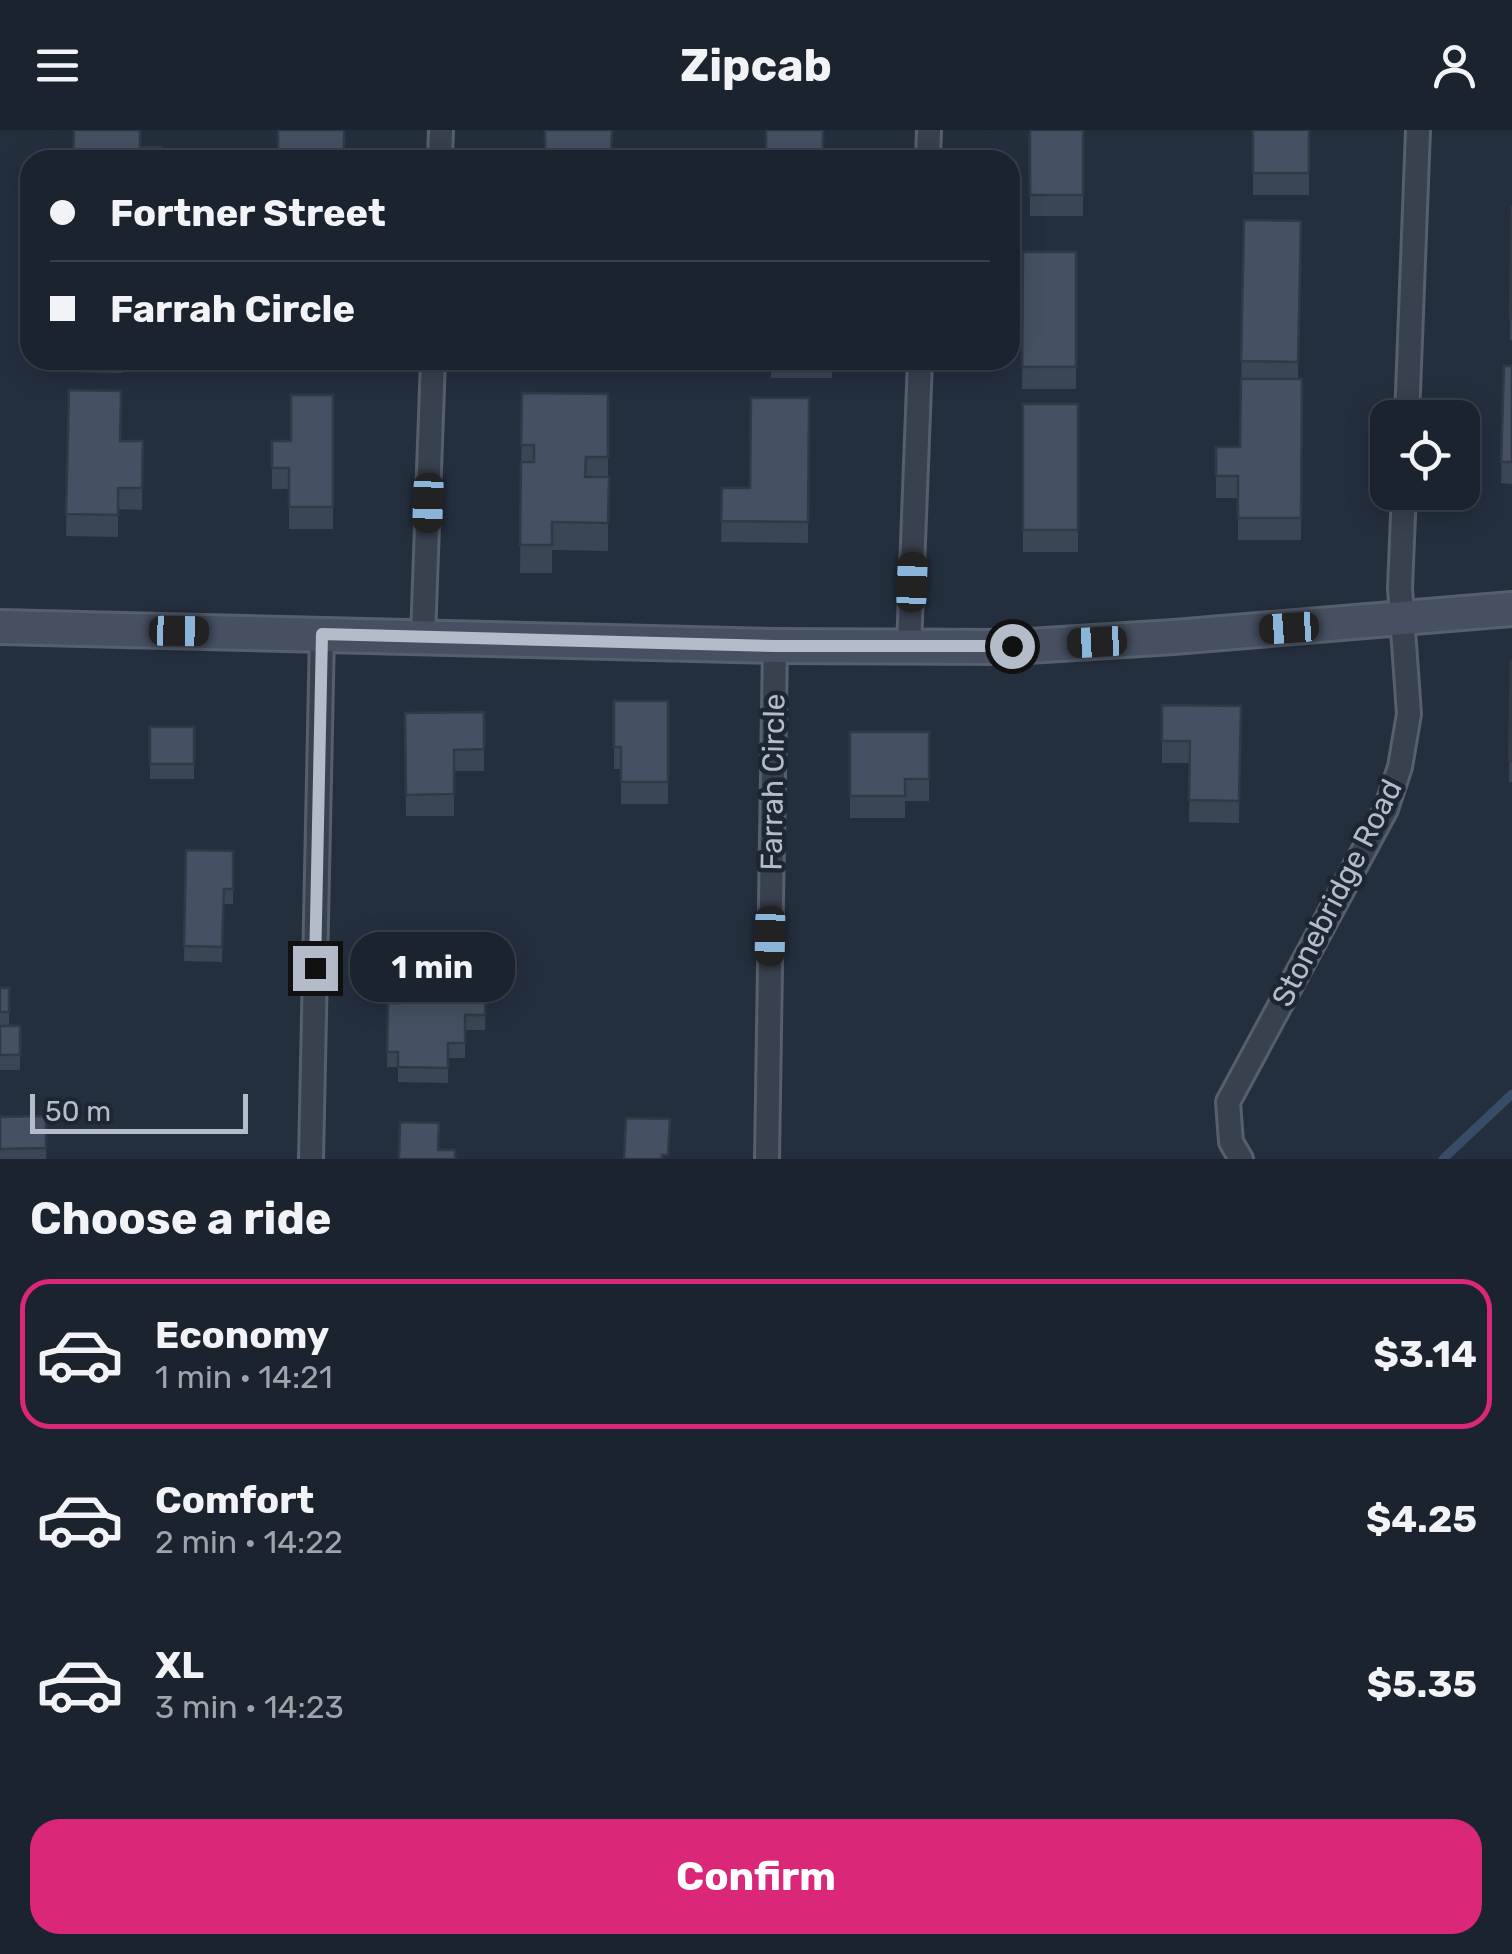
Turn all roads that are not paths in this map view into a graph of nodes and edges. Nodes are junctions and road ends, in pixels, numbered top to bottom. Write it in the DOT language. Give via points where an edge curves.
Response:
graph roads {
  1 [pos="1418,130"];
  2 [pos="433,370"];
  3 [pos="920,370"];
  4 [pos="1408,400"];
  5 [pos="1403,510"];
  6 [pos="1512,608"];
  7 [pos="1403,619"];
  8 [pos="0,627"];
  9 [pos="322,634"];
  10 [pos="423,637"];
  11 [pos="775,646"];
  12 [pos="910,646"];
  13 [pos="312,1159"];
  14 [pos="767,1159"];
  15 [pos="1241,1159"];
  1 -- 4 [label="street"];
  2 -- 10 [label="street"];
  3 -- 12 [label="street"];
  5 -- 7 [label="street, Stonebridge Road"];
  6 -- 7 [label="street"];
  7 -- 12 [label="street" via="1097,642"];
  7 -- 15 [label="street, Stonebridge Road" via="1409,714 1400,768 1386,809 1228,1102 1230,1142"];
  8 -- 9 [label="street"];
  9 -- 10 [label="street"];
  9 -- 13 [label="street"];
  10 -- 11 [label="street"];
  11 -- 12 [label="street"];
  11 -- 14 [label="street, Farrah Circle"];
}
